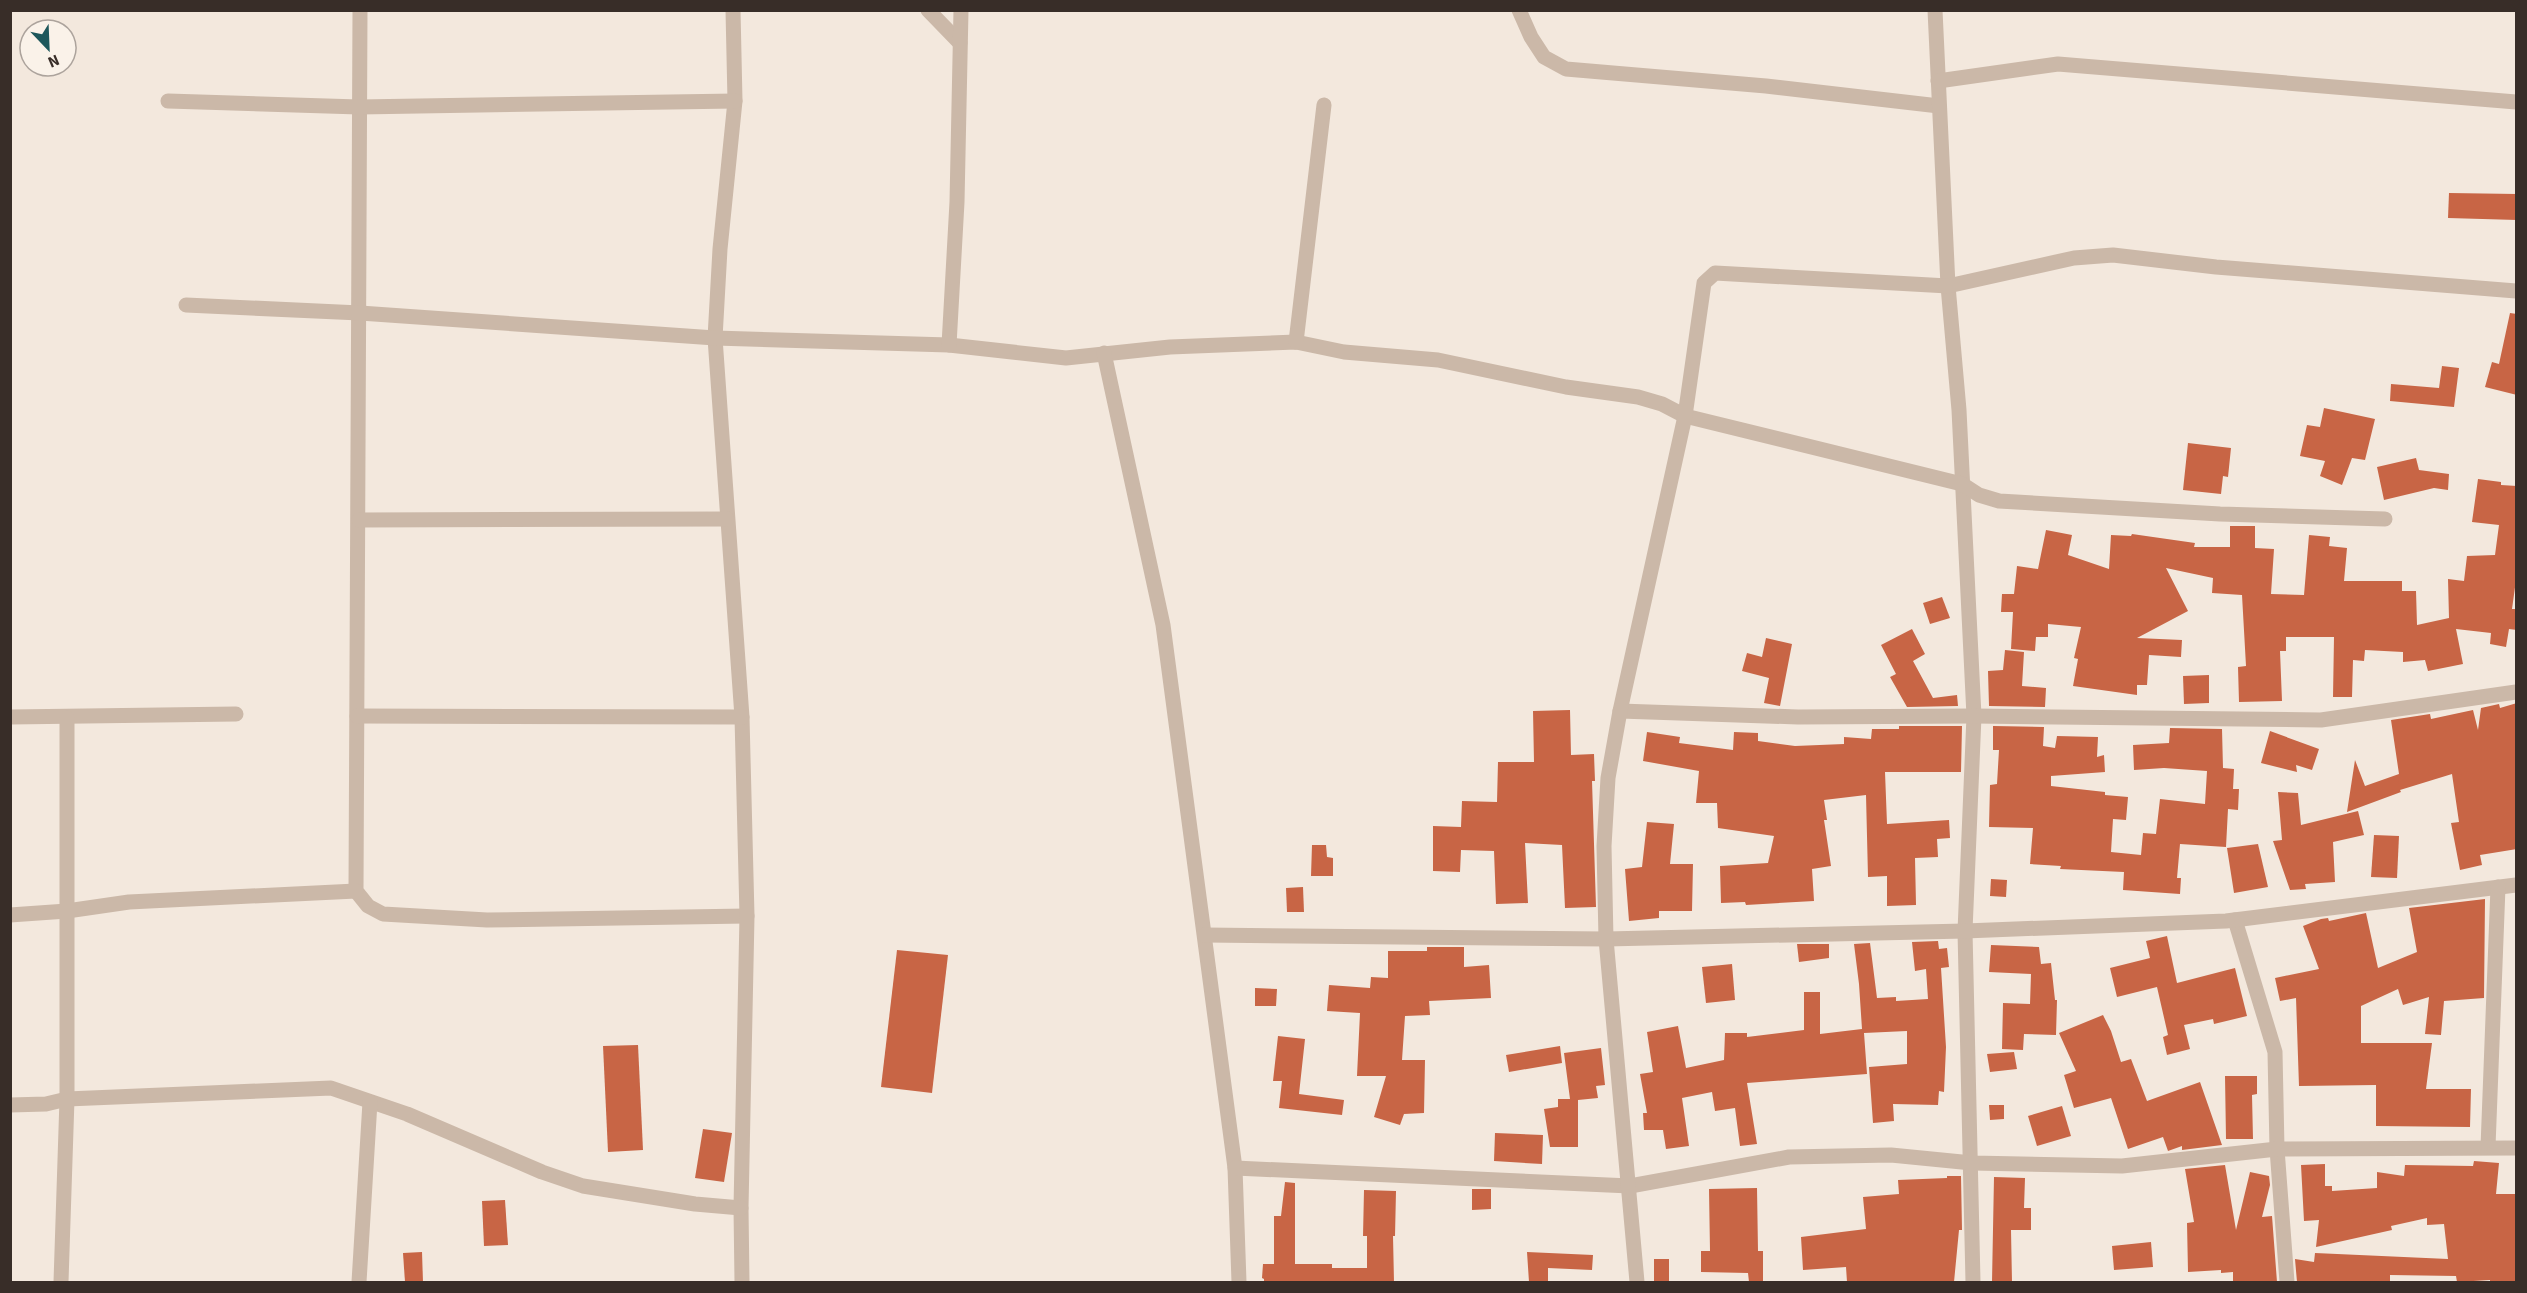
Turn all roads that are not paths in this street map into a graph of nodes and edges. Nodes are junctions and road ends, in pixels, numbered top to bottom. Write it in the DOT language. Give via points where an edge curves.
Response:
graph roads {
  1 [pos="360,10"];
  2 [pos="733,10"];
  3 [pos="928,10"];
  4 [pos="961,10"];
  5 [pos="1519,10"];
  6 [pos="1935,10"];
  7 [pos="960,43"];
  8 [pos="1938,81"];
  9 [pos="168,100"];
  10 [pos="735,101"];
  11 [pos="2517,102"];
  12 [pos="1324,105"];
  13 [pos="1940,106"];
  14 [pos="359,107"];
  15 [pos="1948,286"];
  16 [pos="2517,291"];
  17 [pos="186,305"];
  18 [pos="360,312"];
  19 [pos="715,338"];
  20 [pos="1296,342"];
  21 [pos="949,345"];
  22 [pos="1104,353"];
  23 [pos="1685,416"];
  24 [pos="1962,484"];
  25 [pos="728,519"];
  26 [pos="2385,519"];
  27 [pos="359,520"];
  28 [pos="2517,692"];
  29 [pos="1620,711"];
  30 [pos="236,714"];
  31 [pos="357,716"];
  32 [pos="1974,716"];
  33 [pos="10,717"];
  34 [pos="742,717"];
  35 [pos="67,718"];
  36 [pos="2517,885"];
  37 [pos="2498,887"];
  38 [pos="356,891"];
  39 [pos="67,911"];
  40 [pos="10,915"];
  41 [pos="747,916"];
  42 [pos="2235,920"];
  43 [pos="1965,930"];
  44 [pos="1205,935"];
  45 [pos="1606,939"];
  46 [pos="67,1099"];
  47 [pos="370,1102"];
  48 [pos="10,1105"];
  49 [pos="2488,1147"];
  50 [pos="2517,1148"];
  51 [pos="2277,1149"];
  52 [pos="1972,1164"];
  53 [pos="1235,1168"];
  54 [pos="1630,1186"];
  55 [pos="741,1208"];
  56 [pos="61,1282"];
  57 [pos="359,1282"];
  58 [pos="741,1282"];
  59 [pos="1239,1282"];
  60 [pos="1637,1282"];
  61 [pos="1973,1282"];
  62 [pos="2287,1282"];
  1 -- 14 [label="street"];
  2 -- 10 [label="street"];
  3 -- 7 [label="street"];
  4 -- 7 [label="street"];
  5 -- 13 [label="street" via="1544,57 1566,69"];
  6 -- 8 [label="street"];
  7 -- 21 [label="street"];
  8 -- 11 [label="street" via="2058,64"];
  8 -- 13 [label="street"];
  9 -- 14 [label="street"];
  10 -- 14 [label="street"];
  10 -- 19 [label="street"];
  12 -- 20 [label="street"];
  13 -- 15 [label="street"];
  14 -- 18 [label="street"];
  15 -- 16 [label="street" via="2074,258 2113,255"];
  15 -- 23 [label="street" via="1715,273 1704,283"];
  15 -- 24 [label="street"];
  17 -- 18 [label="street"];
  18 -- 19 [label="street"];
  18 -- 27 [label="street"];
  19 -- 21 [label="street"];
  19 -- 25 [label="street"];
  20 -- 22 [label="street"];
  20 -- 23 [label="street" via="1344,352 1438,360 1566,387 1638,397"];
  21 -- 22 [label="street" via="1066,358"];
  22 -- 44 [label="street" via="1163,625"];
  23 -- 24 [label="street"];
  23 -- 29 [label="street"];
  24 -- 26 [label="street" via="1999,501"];
  24 -- 32 [label="street"];
  25 -- 27 [label="street"];
  25 -- 34 [label="street"];
  27 -- 31 [label="street"];
  28 -- 32 [label="street" via="2321,720"];
  29 -- 32 [label="street" via="1798,717"];
  29 -- 45 [label="street" via="1608,778 1604,835"];
  30 -- 35 [label="street"];
  31 -- 34 [label="street"];
  31 -- 38 [label="street"];
  32 -- 43 [label="street"];
  33 -- 35 [label="street"];
  34 -- 41 [label="street"];
  35 -- 39 [label="street"];
  36 -- 37 [label="street"];
  37 -- 42 [label="street"];
  37 -- 49 [label="street"];
  38 -- 39 [label="street" via="129,902"];
  38 -- 41 [label="street" via="368,906 383,914 487,920"];
  39 -- 40 [label="street"];
  39 -- 46 [label="street"];
  41 -- 55 [label="street"];
  42 -- 43 [label="street"];
  42 -- 51 [label="street" via="2275,1052"];
  43 -- 45 [label="street"];
  43 -- 52 [label="street"];
  44 -- 45 [label="street"];
  44 -- 53 [label="street"];
  45 -- 54 [label="street"];
  46 -- 47 [label="street" via="331,1088"];
  46 -- 48 [label="street"];
  46 -- 56 [label="street"];
  47 -- 55 [label="street" via="583,1186"];
  47 -- 57 [label="street"];
  49 -- 50 [label="street"];
  49 -- 51 [label="street"];
  51 -- 52 [label="street" via="2122,1166"];
  51 -- 62 [label="street"];
  52 -- 54 [label="street" via="1891,1155 1789,1157"];
  52 -- 61 [label="street"];
  53 -- 54 [label="street"];
  53 -- 59 [label="street"];
  54 -- 60 [label="street"];
  55 -- 58 [label="street"];
}
